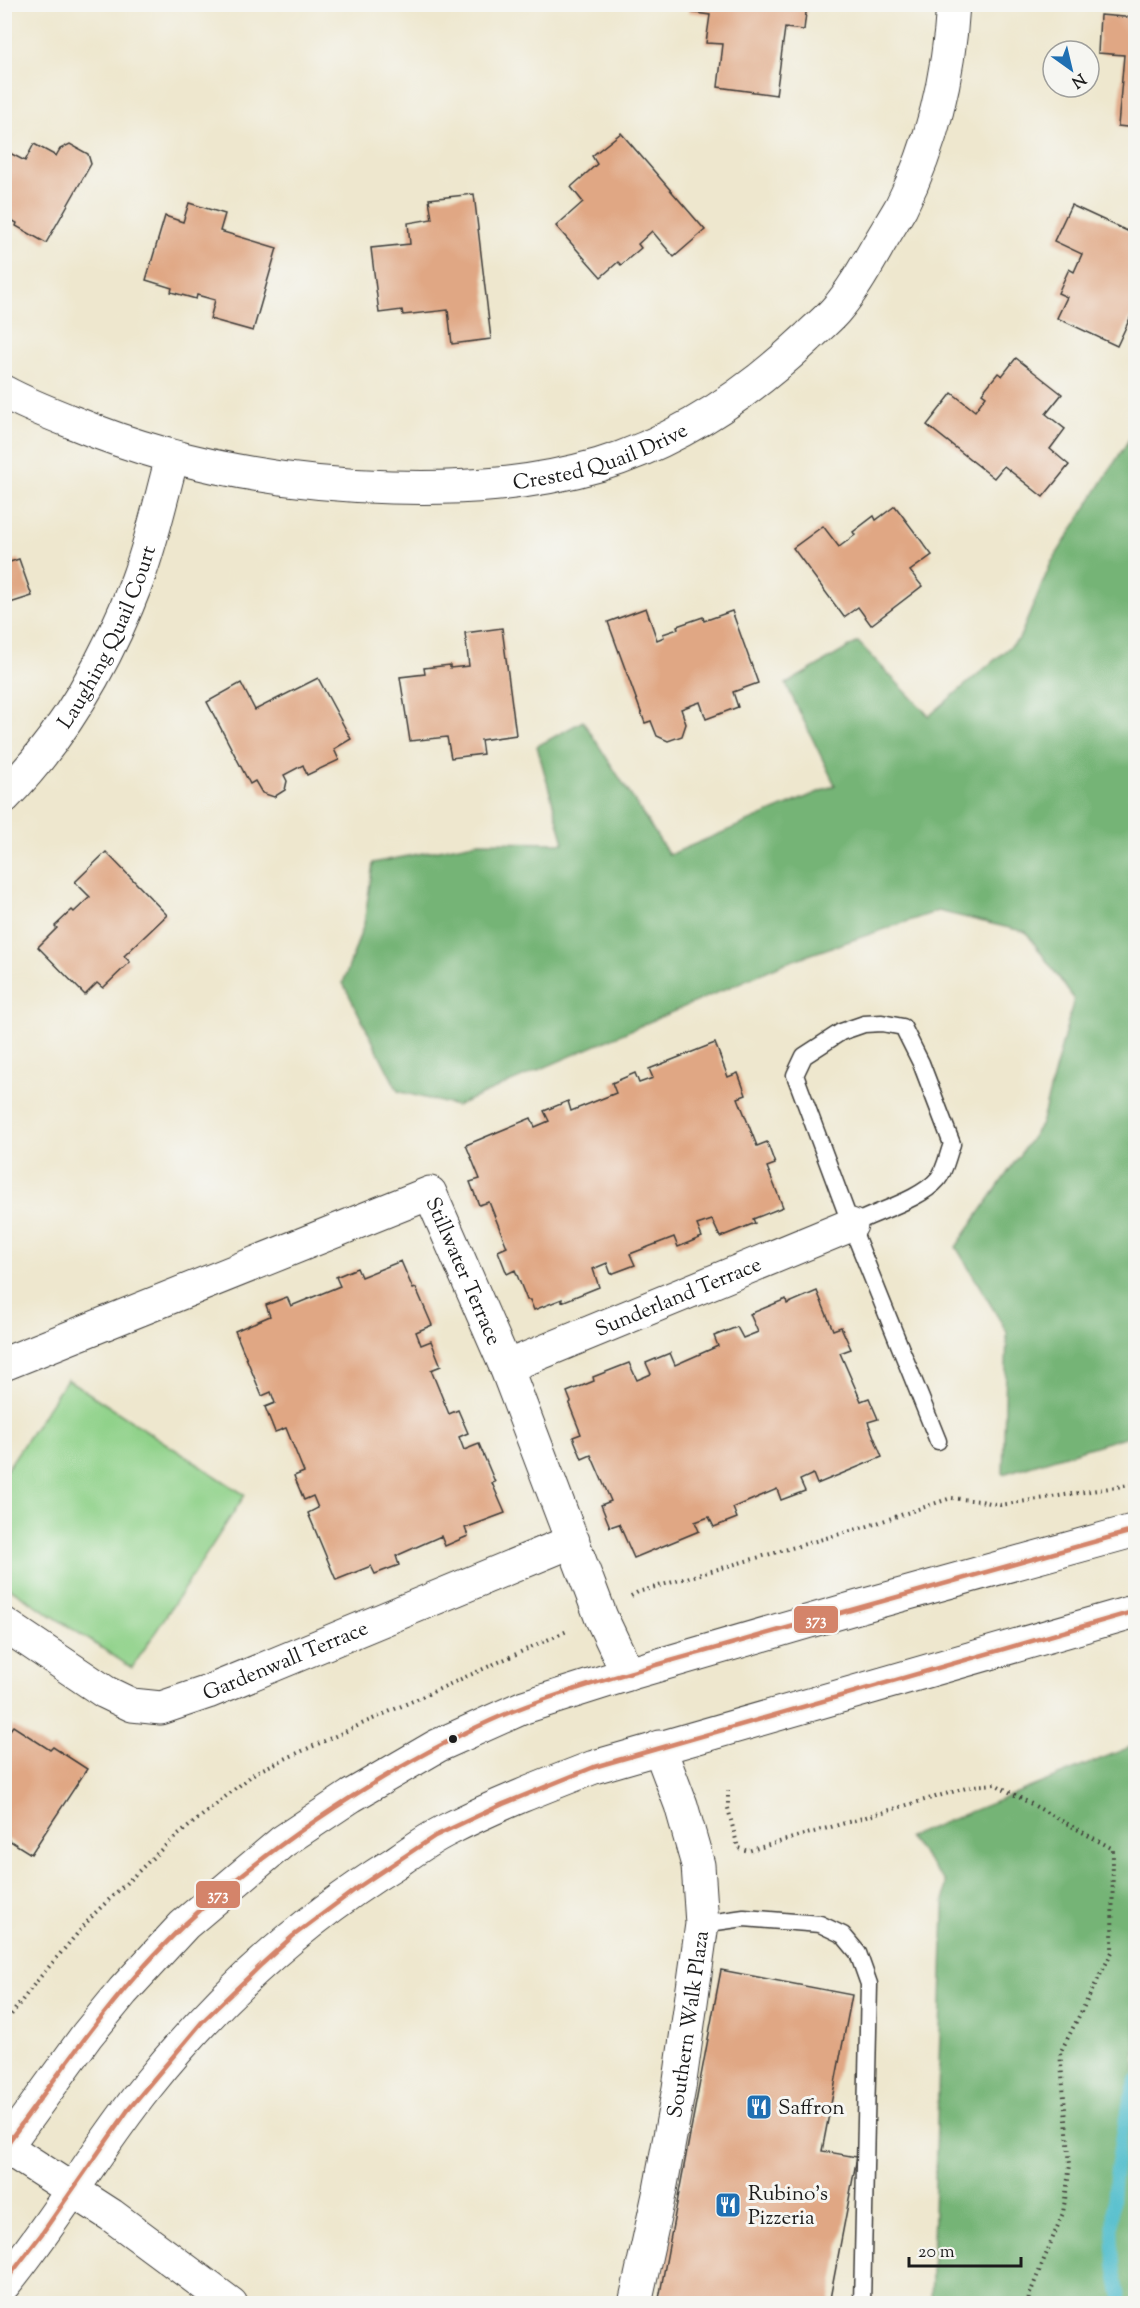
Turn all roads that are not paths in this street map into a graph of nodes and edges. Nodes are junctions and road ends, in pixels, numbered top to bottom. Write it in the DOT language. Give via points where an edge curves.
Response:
graph roads {
  1 [pos="953,4"];
  2 [pos="4,392"];
  3 [pos="172,458"];
  4 [pos="4,797"];
  5 [pos="851,1225"];
  6 [pos="4,1364"];
  7 [pos="506,1367"];
  8 [pos="938,1441"];
  9 [pos="1136,1530"];
  10 [pos="573,1541"];
  11 [pos="1136,1611"];
  12 [pos="4,1624"];
  13 [pos="628,1674"];
  14 [pos="659,1747"];
  15 [pos="702,1924"];
  16 [pos="5,2147"];
  17 [pos="73,2190"];
  18 [pos="4,2284"];
  19 [pos="231,2304"];
  20 [pos="635,2304"];
  21 [pos="862,2304"];
  1 -- 3 [label="street, Crested Quail Drive" via="945,76 930,134 901,206 835,311 784,360 728,404 666,438 601,464 523,483 453,489 335,486 262,477"];
  2 -- 3 [label="street, Crested Quail Drive" via="114,440"];
  3 -- 4 [label="street, Laughing Quail Court" via="138,579 107,652 71,714 25,776"];
  5 -- 5 [label="lane" via="913,1198 939,1178 952,1144 903,1027 864,1024 841,1032 804,1056 795,1075"];
  5 -- 7 [label="street, Sunderland Terrace"];
  5 -- 8 [label="lane"];
  6 -- 7 [label="street, Stillwater Terrace" via="430,1193"];
  7 -- 10 [label="street, Stillwater Terrace"];
  9 -- 13 [label="street"];
  10 -- 12 [label="street, Gardenwall Terrace" via="161,1708 132,1705 105,1692"];
  10 -- 13 [label="street, Stillwater Terrace" via="601,1617"];
  11 -- 14 [label="street"];
  13 -- 16 [label="street" via="524,1707 437,1746 282,1842 184,1925 123,1991"];
  14 -- 15 [label="street, Southern Walk Plaza" via="698,1866"];
  14 -- 17 [label="street" via="528,1792 457,1825 352,1890 290,1938 188,2036 145,2088"];
  15 -- 20 [label="street, Southern Walk Plaza" via="679,2088"];
  15 -- 21 [label="lane" via="744,1918 820,1924 843,1935 858,1953 869,1984"];
  16 -- 17 [label="street"];
  17 -- 18 [label="street"];
  17 -- 19 [label="street"];
}
